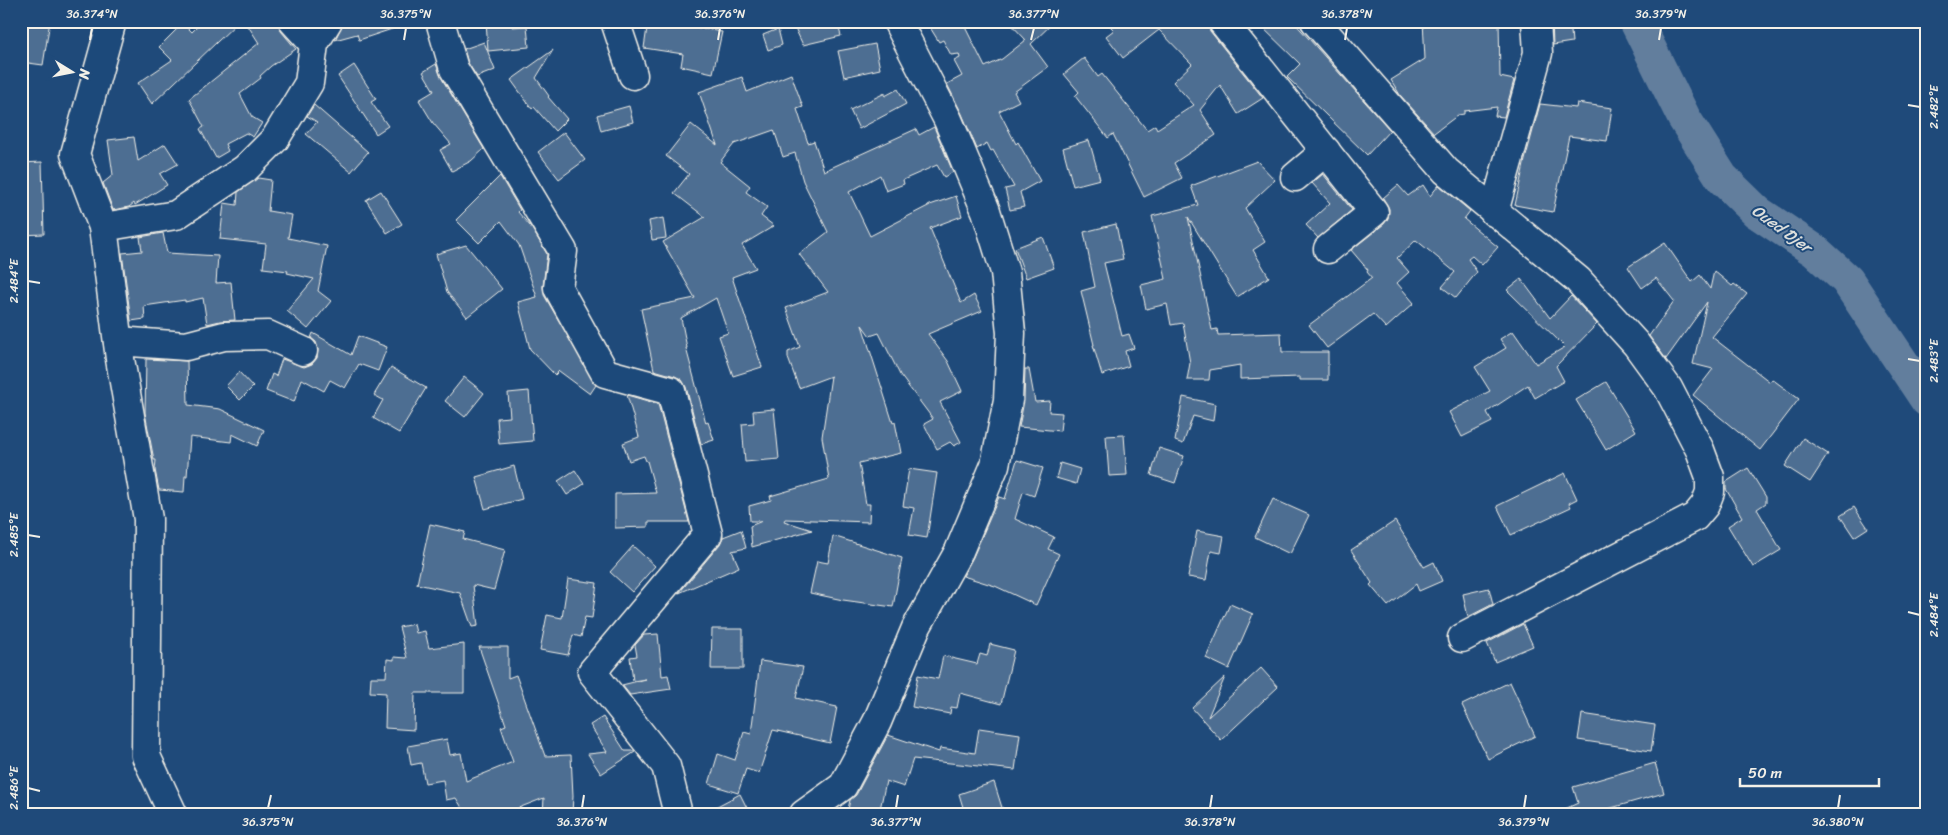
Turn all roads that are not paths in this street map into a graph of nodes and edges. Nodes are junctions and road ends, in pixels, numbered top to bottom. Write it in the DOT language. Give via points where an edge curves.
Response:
graph roads {
  1 [pos="112,21"];
  2 [pos="293,21"];
  3 [pos="328,21"];
  4 [pos="440,21"];
  5 [pos="615,21"];
  6 [pos="897,21"];
  7 [pos="1222,21"];
  8 [pos="1315,21"];
  9 [pos="1536,21"];
  10 [pos="314,44"];
  11 [pos="633,75"];
  12 [pos="1326,151"];
  13 [pos="1295,177"];
  14 [pos="1494,212"];
  15 [pos="103,227"];
  16 [pos="1328,250"];
  17 [pos="118,340"];
  18 [pos="303,351"];
  19 [pos="1462,638"];
  20 [pos="843,786"];
  21 [pos="173,814"];
  22 [pos="678,814"];
  23 [pos="804,814"];
  24 [pos="826,814"];
  1 -- 15 [label="street" via="75,154"];
  2 -- 10 [label="street"];
  3 -- 10 [label="street"];
  4 -- 22 [label="street" via="454,69 563,251 558,288 605,373 671,391 708,534 592,672 666,766"];
  5 -- 11 [label="street"];
  6 -- 20 [label="street" via="948,120 986,211 1005,272 1011,333 1008,400 996,465 959,551 916,628 877,722"];
  7 -- 12 [label="street"];
  8 -- 14 [label="street" via="1446,171"];
  9 -- 14 [label="street" via="1538,53"];
  10 -- 15 [label="street" via="309,83 275,139 245,169 176,215"];
  12 -- 13 [label="street"];
  12 -- 16 [label="street" via="1374,212"];
  14 -- 19 [label="street" via="1578,280 1636,344 1668,388 1700,450 1710,477 1710,492 1695,517"];
  15 -- 17 [label="street"];
  17 -- 18 [label="street" via="186,346 224,336 268,335"];
  17 -- 21 [label="street" via="148,519 146,756"];
  20 -- 23 [label="street"];
  20 -- 24 [label="street"];
}
